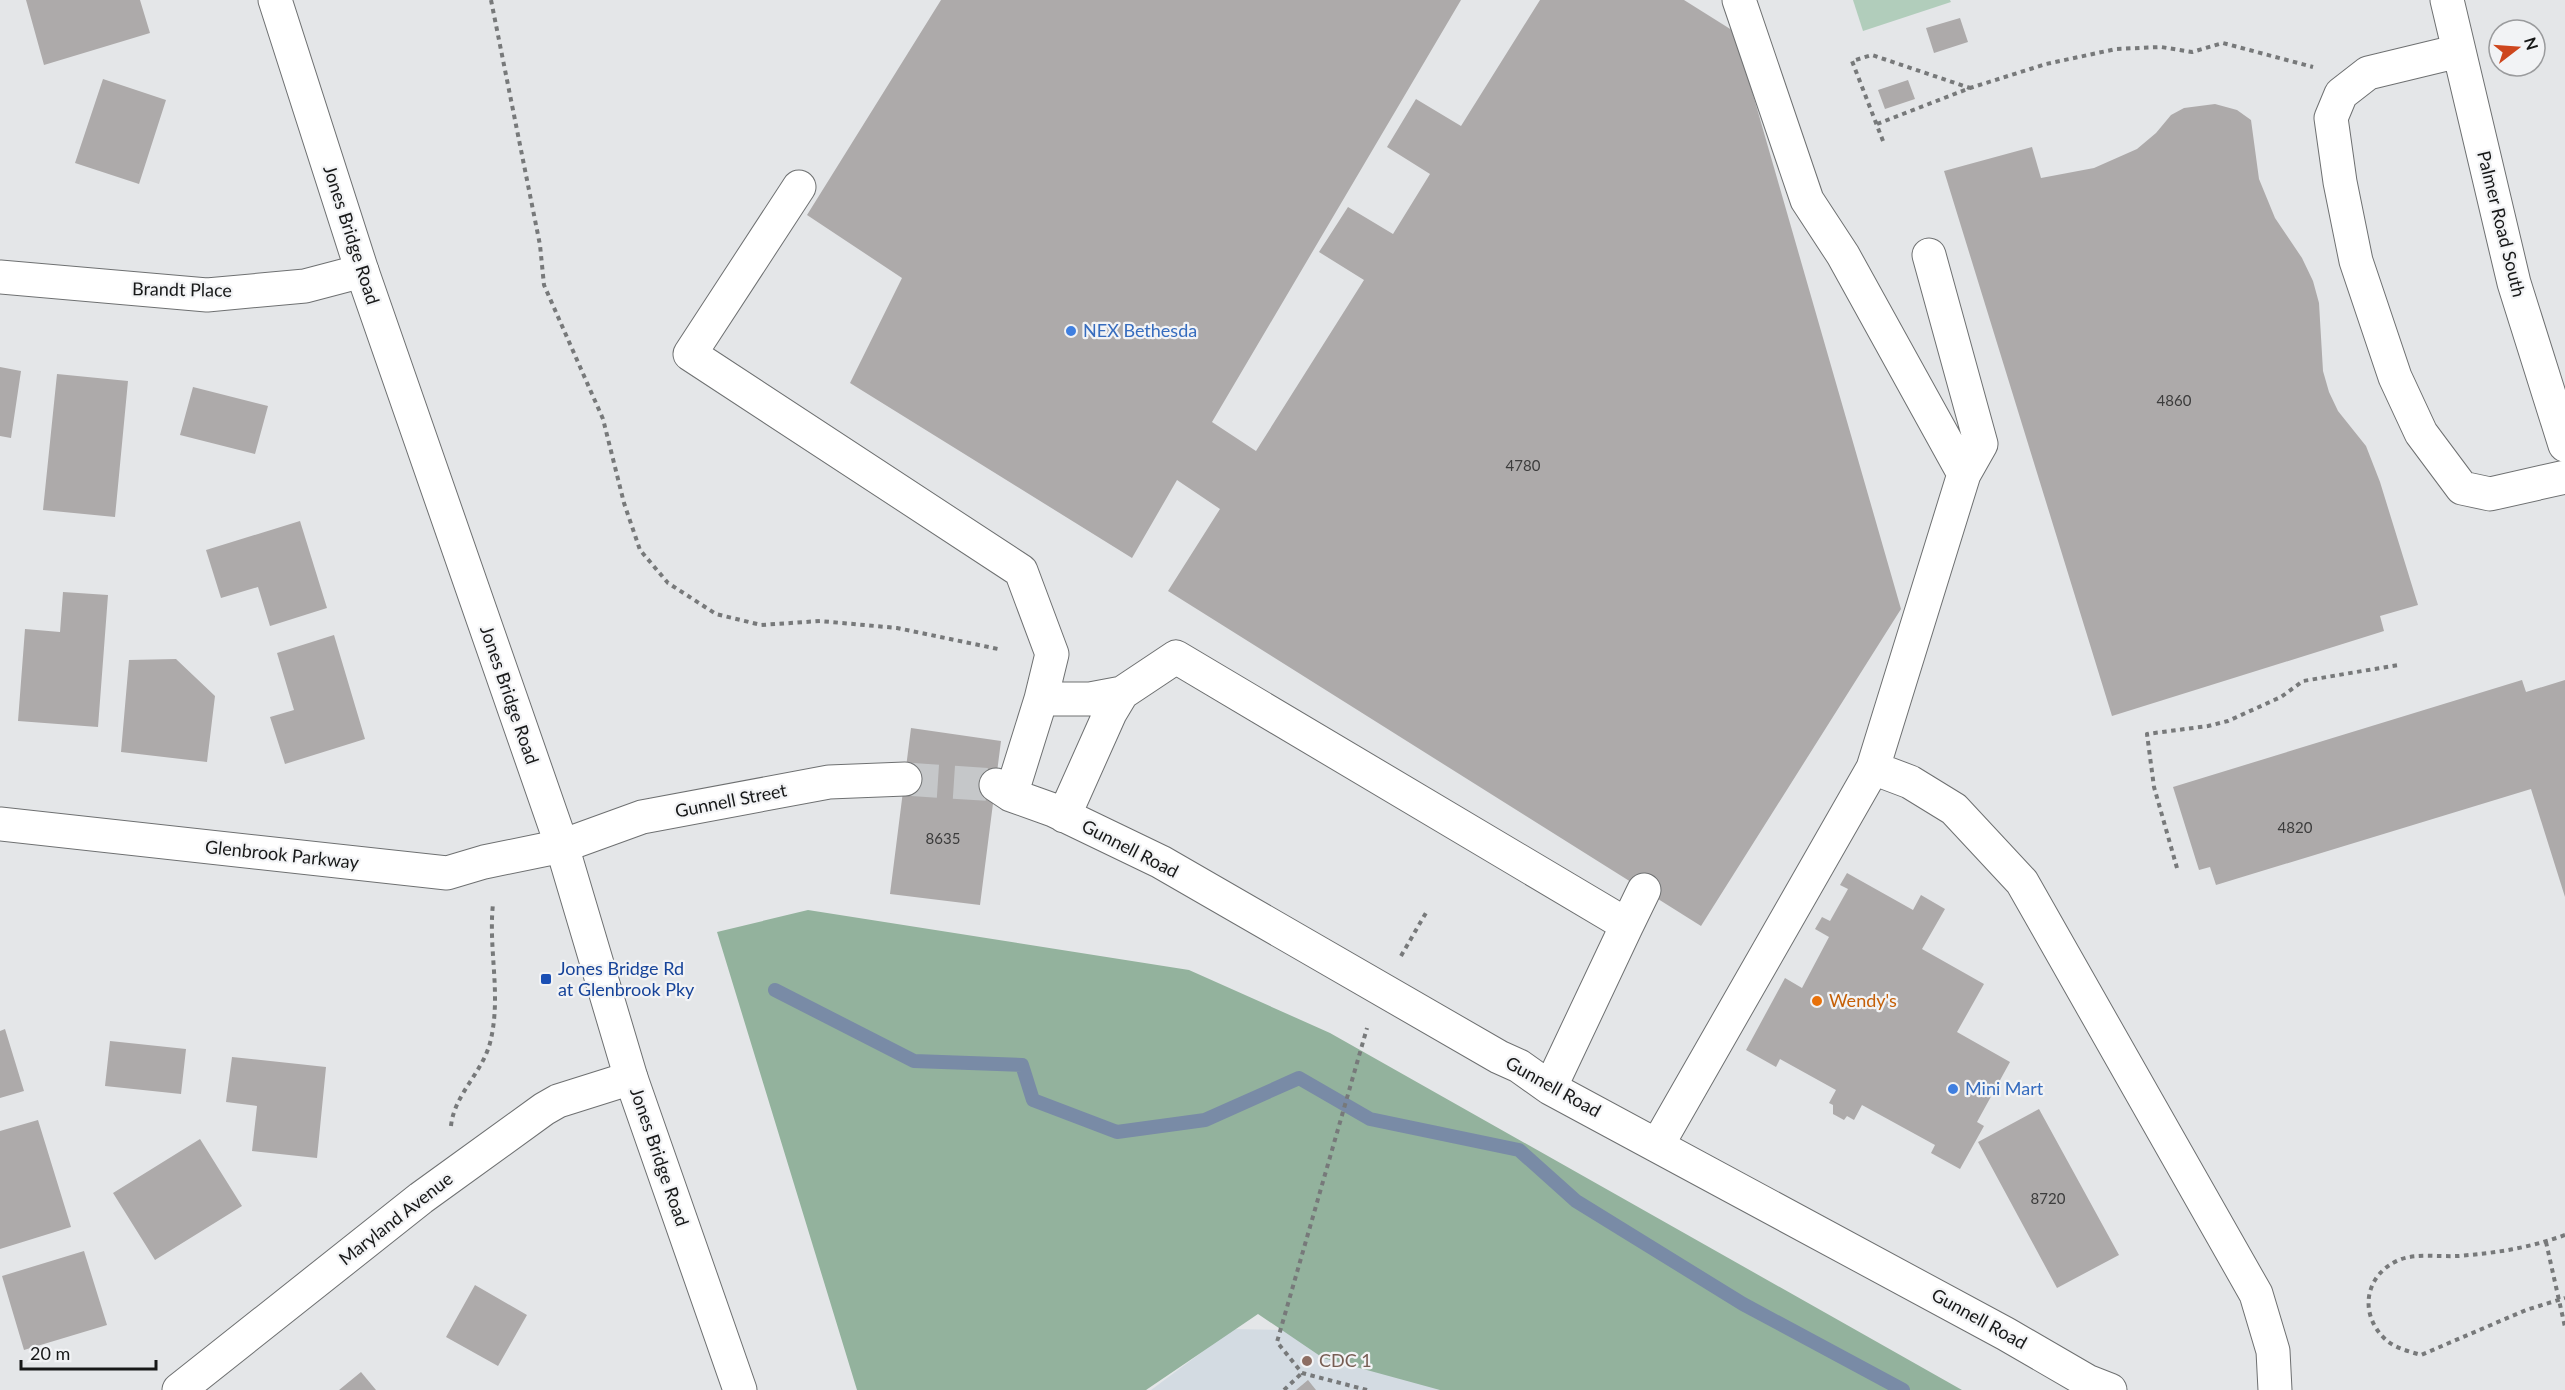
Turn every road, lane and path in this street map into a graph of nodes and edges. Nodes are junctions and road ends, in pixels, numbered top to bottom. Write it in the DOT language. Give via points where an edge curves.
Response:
graph roads {
  1 [pos="275,0"];
  2 [pos="491,0"];
  3 [pos="1739,0"];
  4 [pos="2447,0"];
  5 [pos="2459,51"];
  6 [pos="2271,55"];
  7 [pos="1970,88"];
  8 [pos="1877,124"];
  9 [pos="1883,141"];
  10 [pos="799,187"];
  11 [pos="1929,255"];
  12 [pos="362,271"];
  13 [pos="0,277"];
  14 [pos="2565,445"];
  15 [pos="1964,474"];
  16 [pos="2565,477"];
  17 [pos="998,649"];
  18 [pos="2398,665"];
  19 [pos="1122,693"];
  20 [pos="1041,699"];
  21 [pos="1873,768"];
  22 [pos="905,779"];
  23 [pos="1064,816"];
  24 [pos="0,824"];
  25 [pos="562,846"];
  26 [pos="2177,868"];
  27 [pos="1644,890"];
  28 [pos="493,903"];
  29 [pos="1627,925"];
  30 [pos="1355,1069"];
  31 [pos="631,1078"];
  32 [pos="1550,1088"];
  33 [pos="1658,1144"];
  34 [pos="446,1180"];
  35 [pos="2565,1235"];
  36 [pos="2546,1242"];
  37 [pos="2565,1298"];
  38 [pos="2559,1300"];
  39 [pos="2565,1327"];
  40 [pos="1302,1374"];
  41 [pos="179,1390"];
  42 [pos="740,1390"];
  43 [pos="1284,1390"];
  44 [pos="1367,1390"];
  45 [pos="2110,1390"];
  46 [pos="2275,1390"];
  1 -- 12 [label="street, Jones Bridge Road"];
  2 -- 17 [label="path" via="540,245 544,285 603,419 640,550 668,583 717,614 760,625 820,621 897,628"];
  3 -- 15 [label="street" via="1807,200 1843,255"];
  4 -- 5 [label="street, Palmer Road South"];
  5 -- 14 [label="street, Palmer Road South" via="2514,283"];
  5 -- 16 [label="street" via="2368,73 2341,94 2331,118 2356,261 2395,377 2421,433 2462,488 2490,494"];
  6 -- 7 [label="path" via="2223,43 2192,52 2161,47 2116,49 2046,64"];
  7 -- 8 [label="path"];
  7 -- 8 [label="path" via="1872,55 1852,61"];
  8 -- 9 [label="path"];
  10 -- 20 [label="street" via="690,354 1021,571 1052,654"];
  11 -- 15 [label="street" via="1981,444"];
  12 -- 13 [label="street, Brandt Place" via="305,286 207,295"];
  12 -- 25 [label="street, Jones Bridge Road"];
  15 -- 21 [label="street"];
  18 -- 26 [label="path" via="2303,681 2282,697 2228,720 2147,734 2154,787"];
  19 -- 20 [label="street" via="1090,699"];
  19 -- 23 [label="street"];
  19 -- 29 [label="street" via="1176,657"];
  20 -- 23 [label="street, Gunnell Road" via="1003,790"];
  21 -- 33 [label="street"];
  21 -- 46 [label="street" via="1910,782 1954,809 2022,882 2256,1294 2273,1351"];
  22 -- 25 [label="street, Gunnell Street" via="829,782 642,817"];
  23 -- 32 [label="street, Gunnell Road" via="1161,862 1520,1066"];
  24 -- 25 [label="street, Glenbrook Parkway" via="447,873"];
  25 -- 31 [label="street, Jones Bridge Road"];
  27 -- 29 [label="street"];
  28 -- 34 [label="path" via="490,929 496,978 494,1019 482,1062 453,1109"];
  29 -- 32 [label="street"];
  30 -- 40 [label="path" via="1277,1342"];
  31 -- 34 [label="street, Maryland Avenue" via="558,1101"];
  31 -- 42 [label="street, Jones Bridge Road"];
  32 -- 33 [label="street, Gunnell Road"];
  33 -- 45 [label="street, Gunnell Road" via="2087,1381"];
  34 -- 41 [label="street, Maryland Avenue"];
  35 -- 36 [label="path"];
  36 -- 38 [label="path"];
  36 -- 38 [label="path" via="2519,1250 2401,1259 2381,1270 2370,1287 2368,1305 2373,1323 2385,1339 2421,1355"];
  37 -- 38 [label="path"];
  38 -- 39 [label="path"];
  40 -- 43 [label="path"];
  40 -- 44 [label="path"];
}
